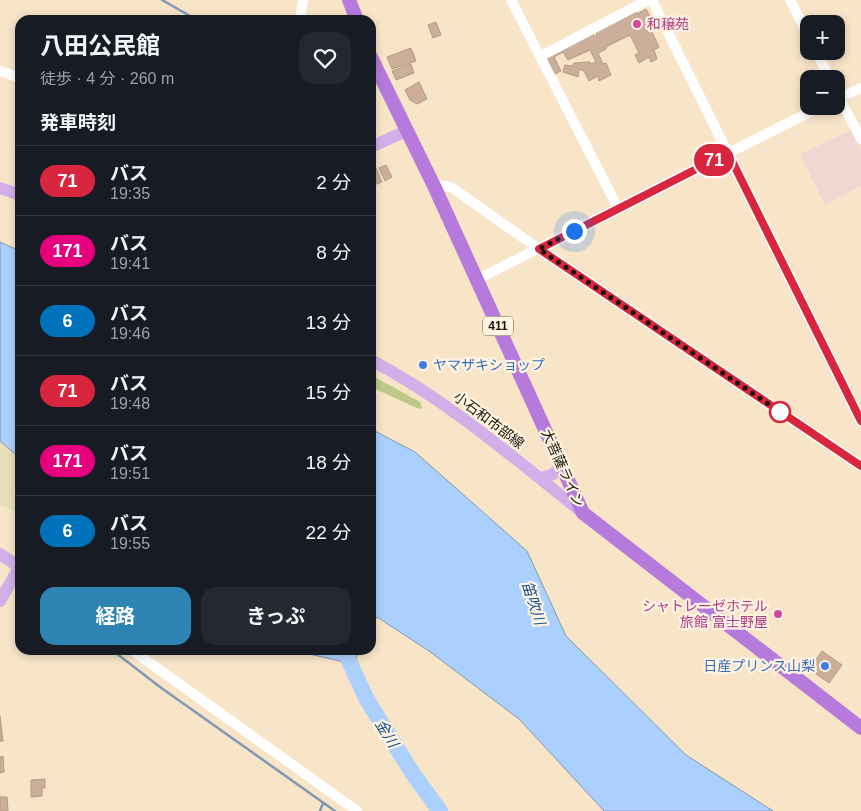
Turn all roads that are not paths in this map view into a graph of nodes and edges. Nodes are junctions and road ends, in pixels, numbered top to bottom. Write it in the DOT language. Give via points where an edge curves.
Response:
graph roads {
  1 [pos="302,0"];
  2 [pos="349,0"];
  3 [pos="511,0"];
  4 [pos="648,0"];
  5 [pos="652,0"];
  6 [pos="790,0"];
  7 [pos="300,15"];
  8 [pos="355,15"];
  9 [pos="800,19"];
  10 [pos="541,56"];
  11 [pos="376,70"];
  12 [pos="0,71"];
  13 [pos="15,76"];
  14 [pos="861,88"];
  15 [pos="845,93"];
  16 [pos="845,110"];
  17 [pos="804,115"];
  18 [pos="406,132"];
  19 [pos="861,139"];
  20 [pos="376,146"];
  21 [pos="728,153"];
  22 [pos="0,188"];
  23 [pos="435,188"];
  24 [pos="15,193"];
  25 [pos="618,208"];
  26 [pos="539,249"];
  27 [pos="476,280"];
  28 [pos="376,363"];
  29 [pos="861,421"];
  30 [pos="562,464"];
  31 [pos="861,466"];
  32 [pos="540,478"];
  33 [pos="583,513"];
  34 [pos="0,554"];
  35 [pos="15,564"];
  36 [pos="15,576"];
  37 [pos="0,601"];
  38 [pos="139,655"];
  39 [pos="861,728"];
  40 [pos="357,811"];
  1 -- 7 [label="street"];
  2 -- 8 [label="highway"];
  3 -- 10 [label="street"];
  4 -- 10 [label="street"];
  5 -- 21 [label="street"];
  6 -- 9 [label="street"];
  10 -- 25 [label="street"];
  11 -- 18 [label="highway, 411"];
  12 -- 13 [label="street"];
  14 -- 15 [label="street"];
  16 -- 19 [label="street"];
  17 -- 21 [label="street"];
  18 -- 20 [label="main road"];
  18 -- 23 [label="highway, 大菩薩ライン / 411"];
  21 -- 25 [label="street"];
  21 -- 29 [label="street"];
  22 -- 24 [label="main road"];
  23 -- 26 [label="street" via="451,187"];
  23 -- 27 [label="highway, 大菩薩ライン / 411"];
  25 -- 26 [label="street"];
  26 -- 27 [label="street"];
  26 -- 31 [label="street"];
  27 -- 30 [label="highway, 大菩薩ライン / 411"];
  28 -- 32 [label="main road, 小石和市部線" via="449,408"];
  30 -- 32 [label="main road" via="554,474"];
  30 -- 33 [label="highway, 大菩薩ライン / 411"];
  32 -- 33 [label="main road, 小石和市部線"];
  33 -- 39 [label="highway, 大菩薩ライン / 411"];
  34 -- 35 [label="main road"];
  36 -- 37 [label="main road"];
  38 -- 40 [label="street"];
}
